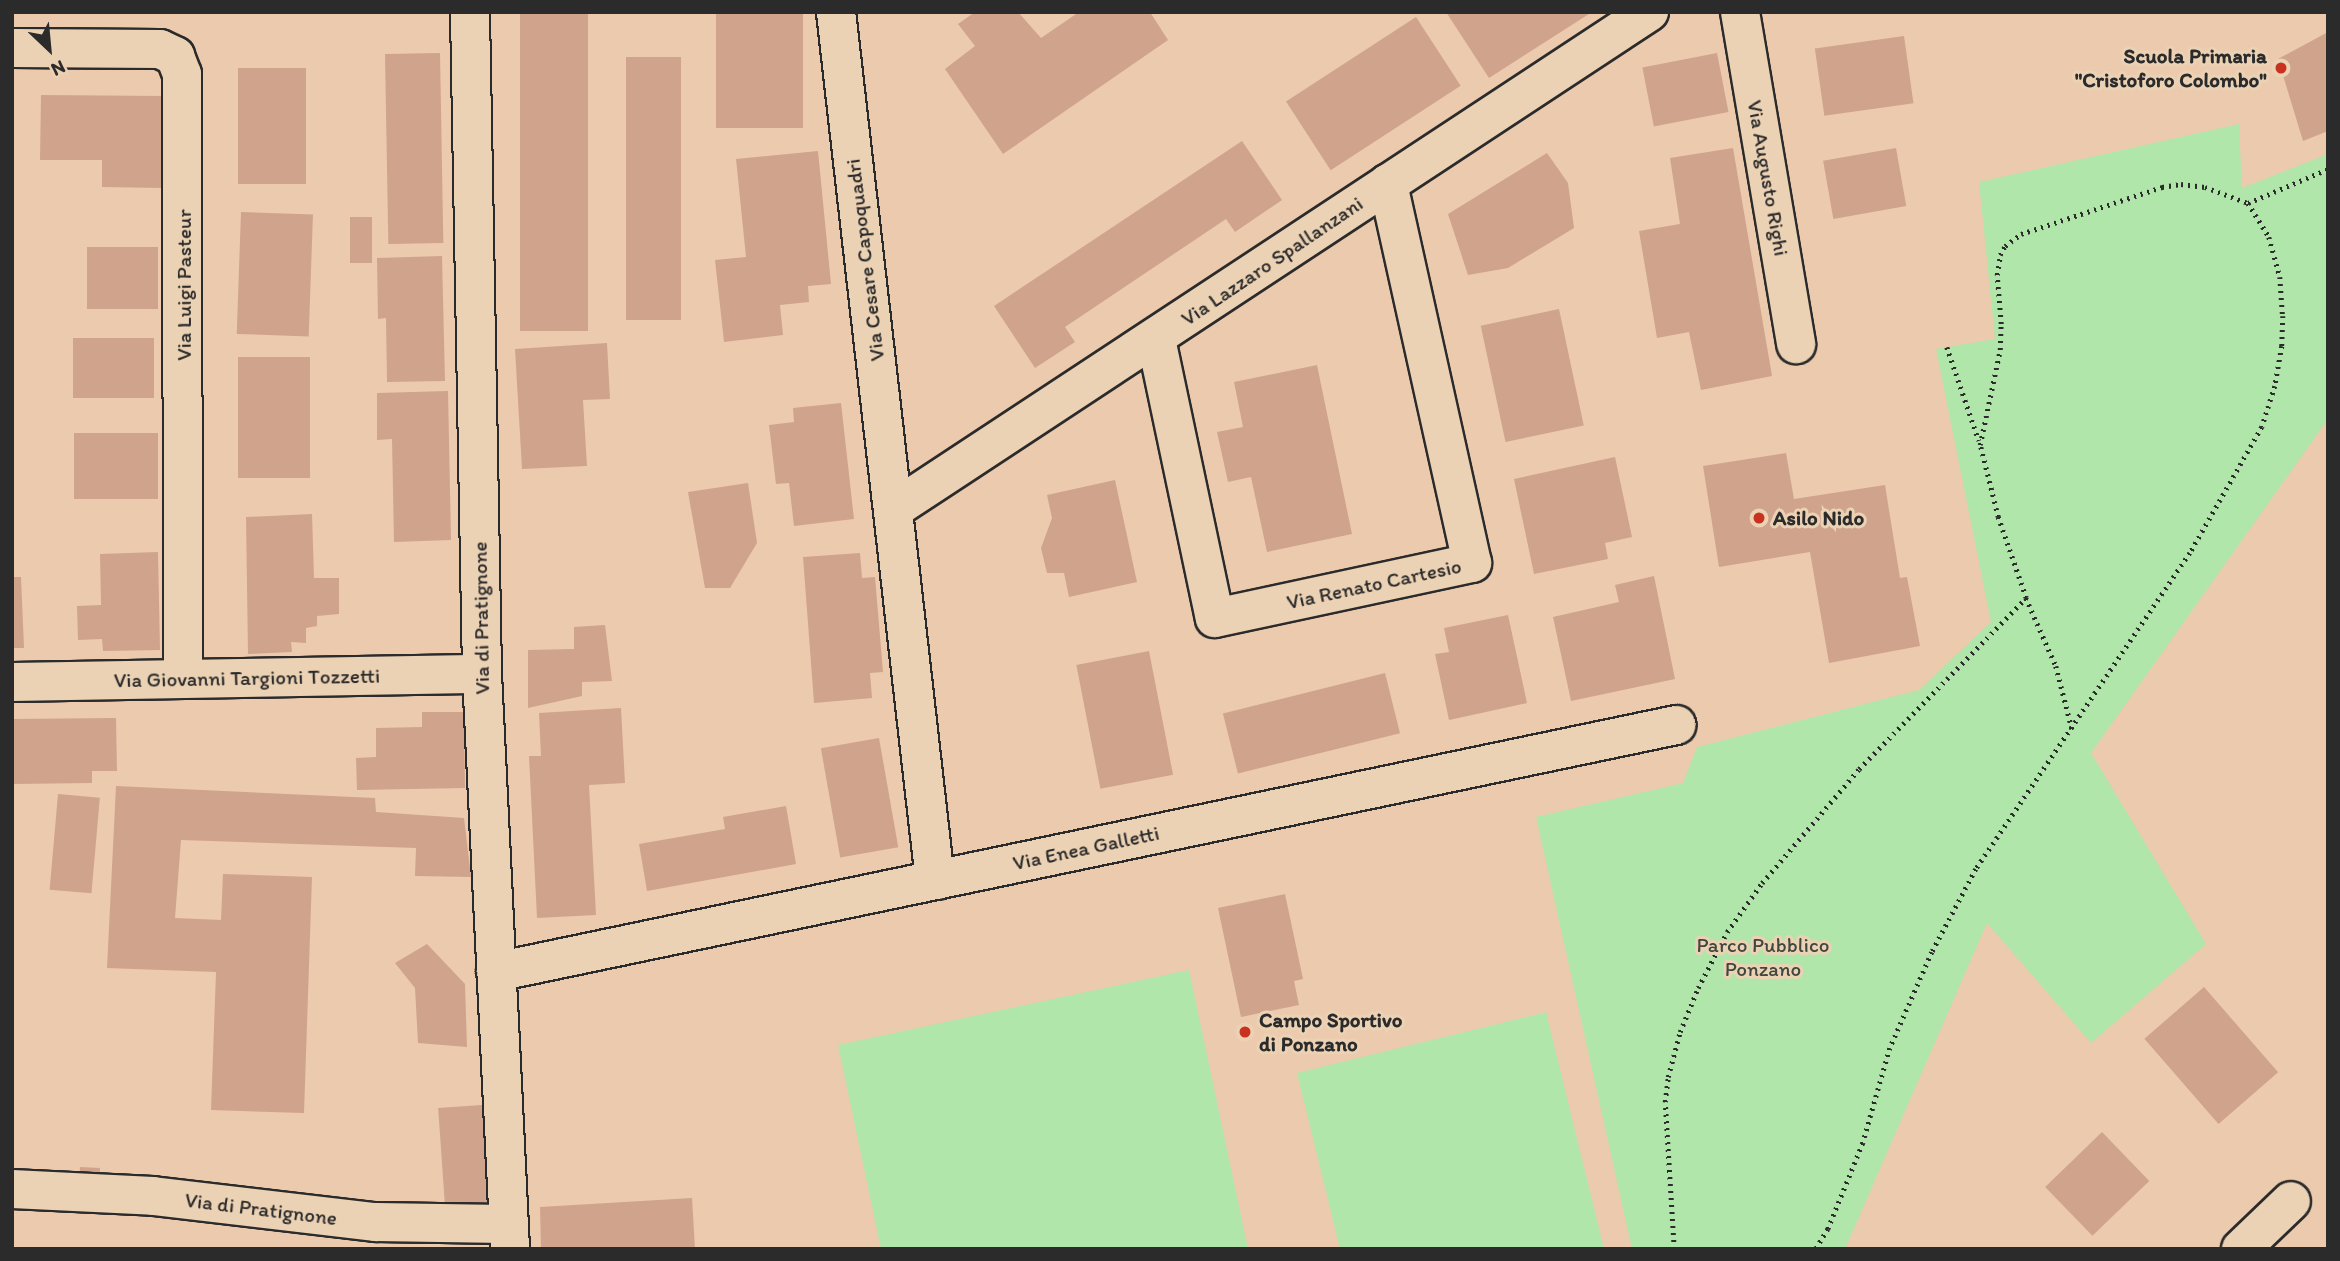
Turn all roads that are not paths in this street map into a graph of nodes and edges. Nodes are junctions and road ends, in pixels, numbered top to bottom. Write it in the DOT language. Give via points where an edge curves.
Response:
graph roads {
  1 [pos="470,12"];
  2 [pos="836,12"];
  3 [pos="1649,12"];
  4 [pos="1740,12"];
  5 [pos="12,48"];
  6 [pos="1388,183"];
  7 [pos="1156,339"];
  8 [pos="1796,344"];
  9 [pos="894,509"];
  10 [pos="482,674"];
  11 [pos="183,679"];
  12 [pos="12,682"];
  13 [pos="1676,725"];
  14 [pos="935,880"];
  15 [pos="496,972"];
  16 [pos="12,1189"];
  17 [pos="2291,1201"];
  18 [pos="510,1236"];
  19 [pos="2241,1249"];
  1 -- 10 [label="street, Via di Pratignone"];
  2 -- 9 [label="street, Via Cesare Capoquadri"];
  3 -- 6 [label="street, Via Lazzaro Spallanzani"];
  4 -- 8 [label="street, Via Augusto Righi"];
  5 -- 11 [label="street, Via Luigi Pasteur" via="160,49 175,56 182,74"];
  6 -- 7 [label="street, Via Lazzaro Spallanzani"];
  6 -- 7 [label="street, Via Renato Cartesio" via="1472,563 1215,618"];
  7 -- 9 [label="street, Via Lazzaro Spallanzani"];
  9 -- 14 [label="street, Via Cesare Capoquadri"];
  10 -- 11 [label="street, Via Giovanni Targioni Tozzetti"];
  10 -- 15 [label="street, Via di Pratignone"];
  11 -- 12 [label="street, Via Giovanni Targioni Tozzetti"];
  13 -- 14 [label="street, Via Enea Galletti"];
  14 -- 15 [label="street, Via Enea Galletti"];
  15 -- 18 [label="street, Via di Pratignone"];
  16 -- 18 [label="street, Via di Pratignone" via="153,1196"];
  17 -- 19 [label="street"];
}
